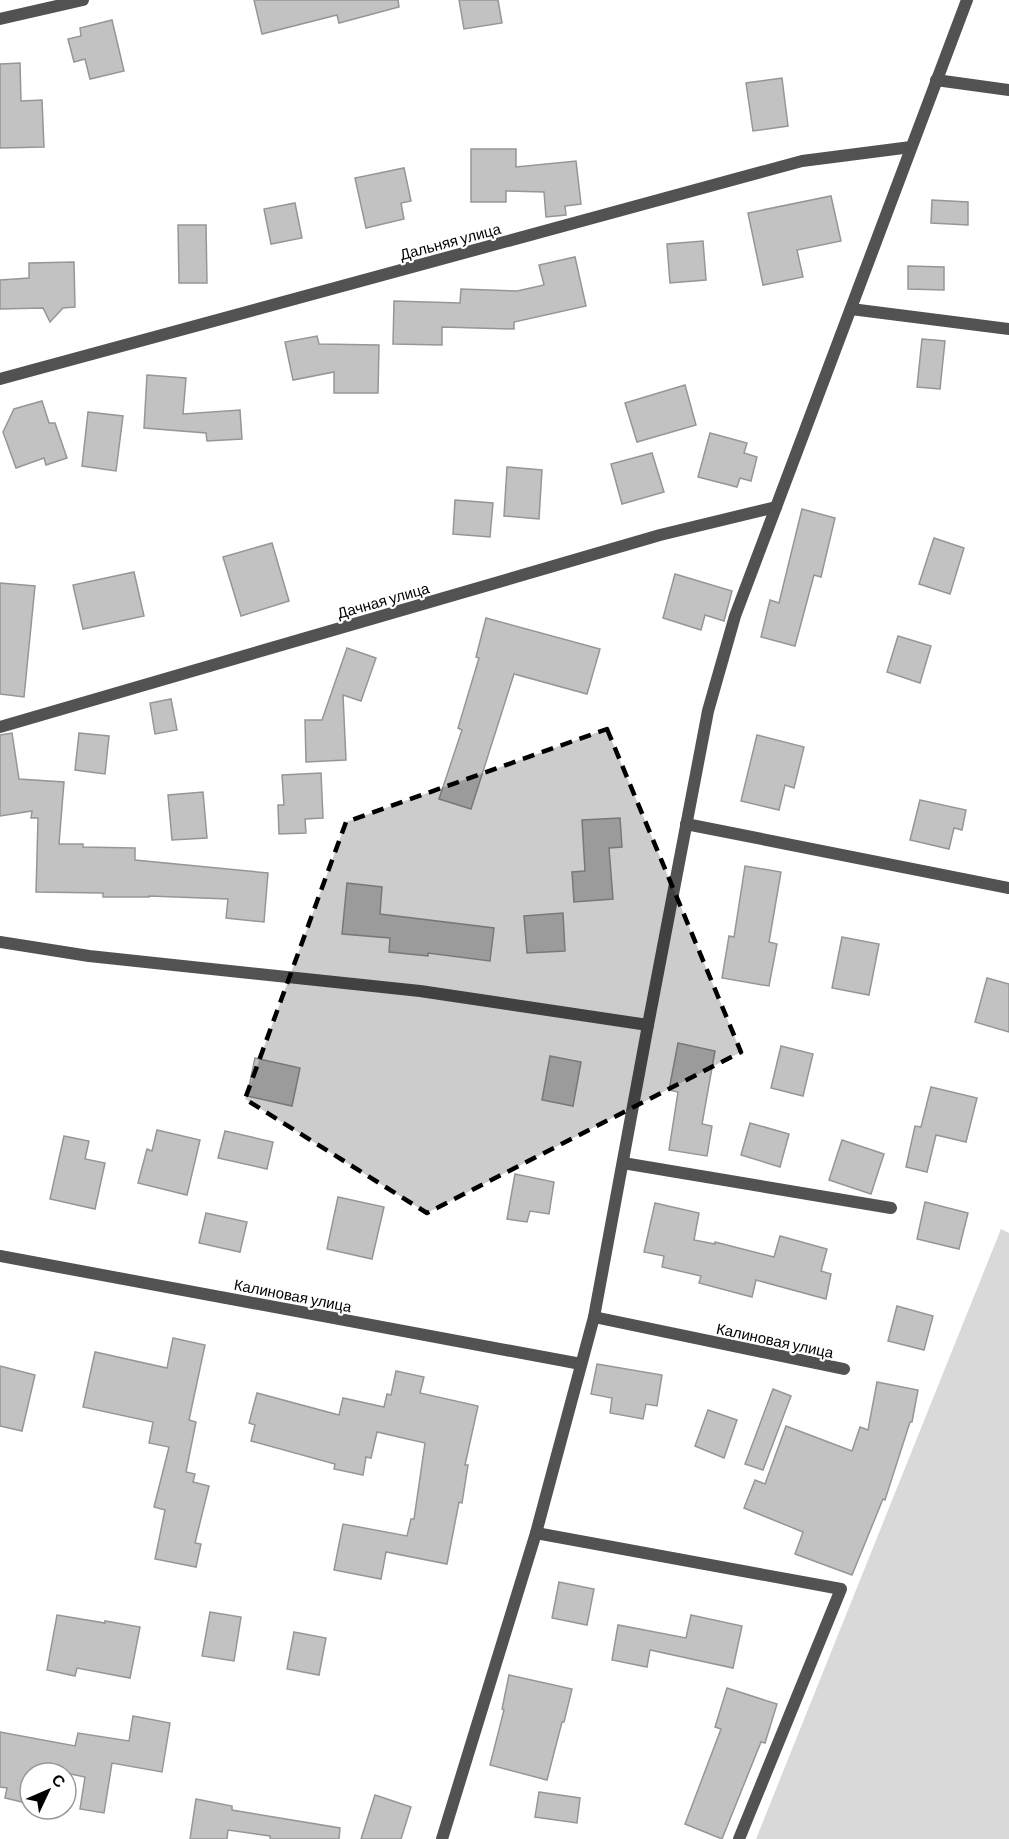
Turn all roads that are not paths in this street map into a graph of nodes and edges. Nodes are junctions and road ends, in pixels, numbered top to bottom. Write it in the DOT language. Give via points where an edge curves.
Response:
graph roads {
  1 [pos="83,0"];
  2 [pos="967,0"];
  3 [pos="0,19"];
  4 [pos="936,80"];
  5 [pos="1009,90"];
  6 [pos="911,147"];
  7 [pos="851,309"];
  8 [pos="1009,329"];
  9 [pos="0,379"];
  10 [pos="776,507"];
  11 [pos="0,727"];
  12 [pos="686,824"];
  13 [pos="1009,888"];
  14 [pos="0,942"];
  15 [pos="648,1025"];
  16 [pos="623,1163"];
  17 [pos="891,1208"];
  18 [pos="0,1256"];
  19 [pos="594,1317"];
  20 [pos="581,1364"];
  21 [pos="844,1369"];
  22 [pos="536,1533"];
  23 [pos="442,1839"];
  24 [pos="739,1839"];
  1 -- 3 [label="street"];
  2 -- 4 [label="street"];
  4 -- 5 [label="street"];
  4 -- 6 [label="street"];
  6 -- 7 [label="street"];
  6 -- 9 [label="street, Дальняя улица" via="802,161"];
  7 -- 8 [label="street"];
  7 -- 10 [label="street"];
  10 -- 11 [label="street, Дачная улица" via="660,536"];
  10 -- 12 [label="street" via="729,637 708,711"];
  12 -- 13 [label="street"];
  12 -- 15 [label="street"];
  14 -- 15 [label="street" via="89,956 420,991"];
  15 -- 16 [label="street"];
  16 -- 17 [label="street"];
  16 -- 19 [label="street"];
  18 -- 20 [label="street, Калиновая улица"];
  19 -- 20 [label="street"];
  19 -- 21 [label="street, Калиновая улица"];
  20 -- 22 [label="street"];
  22 -- 23 [label="street"];
  22 -- 24 [label="street" via="841,1589"];
}
